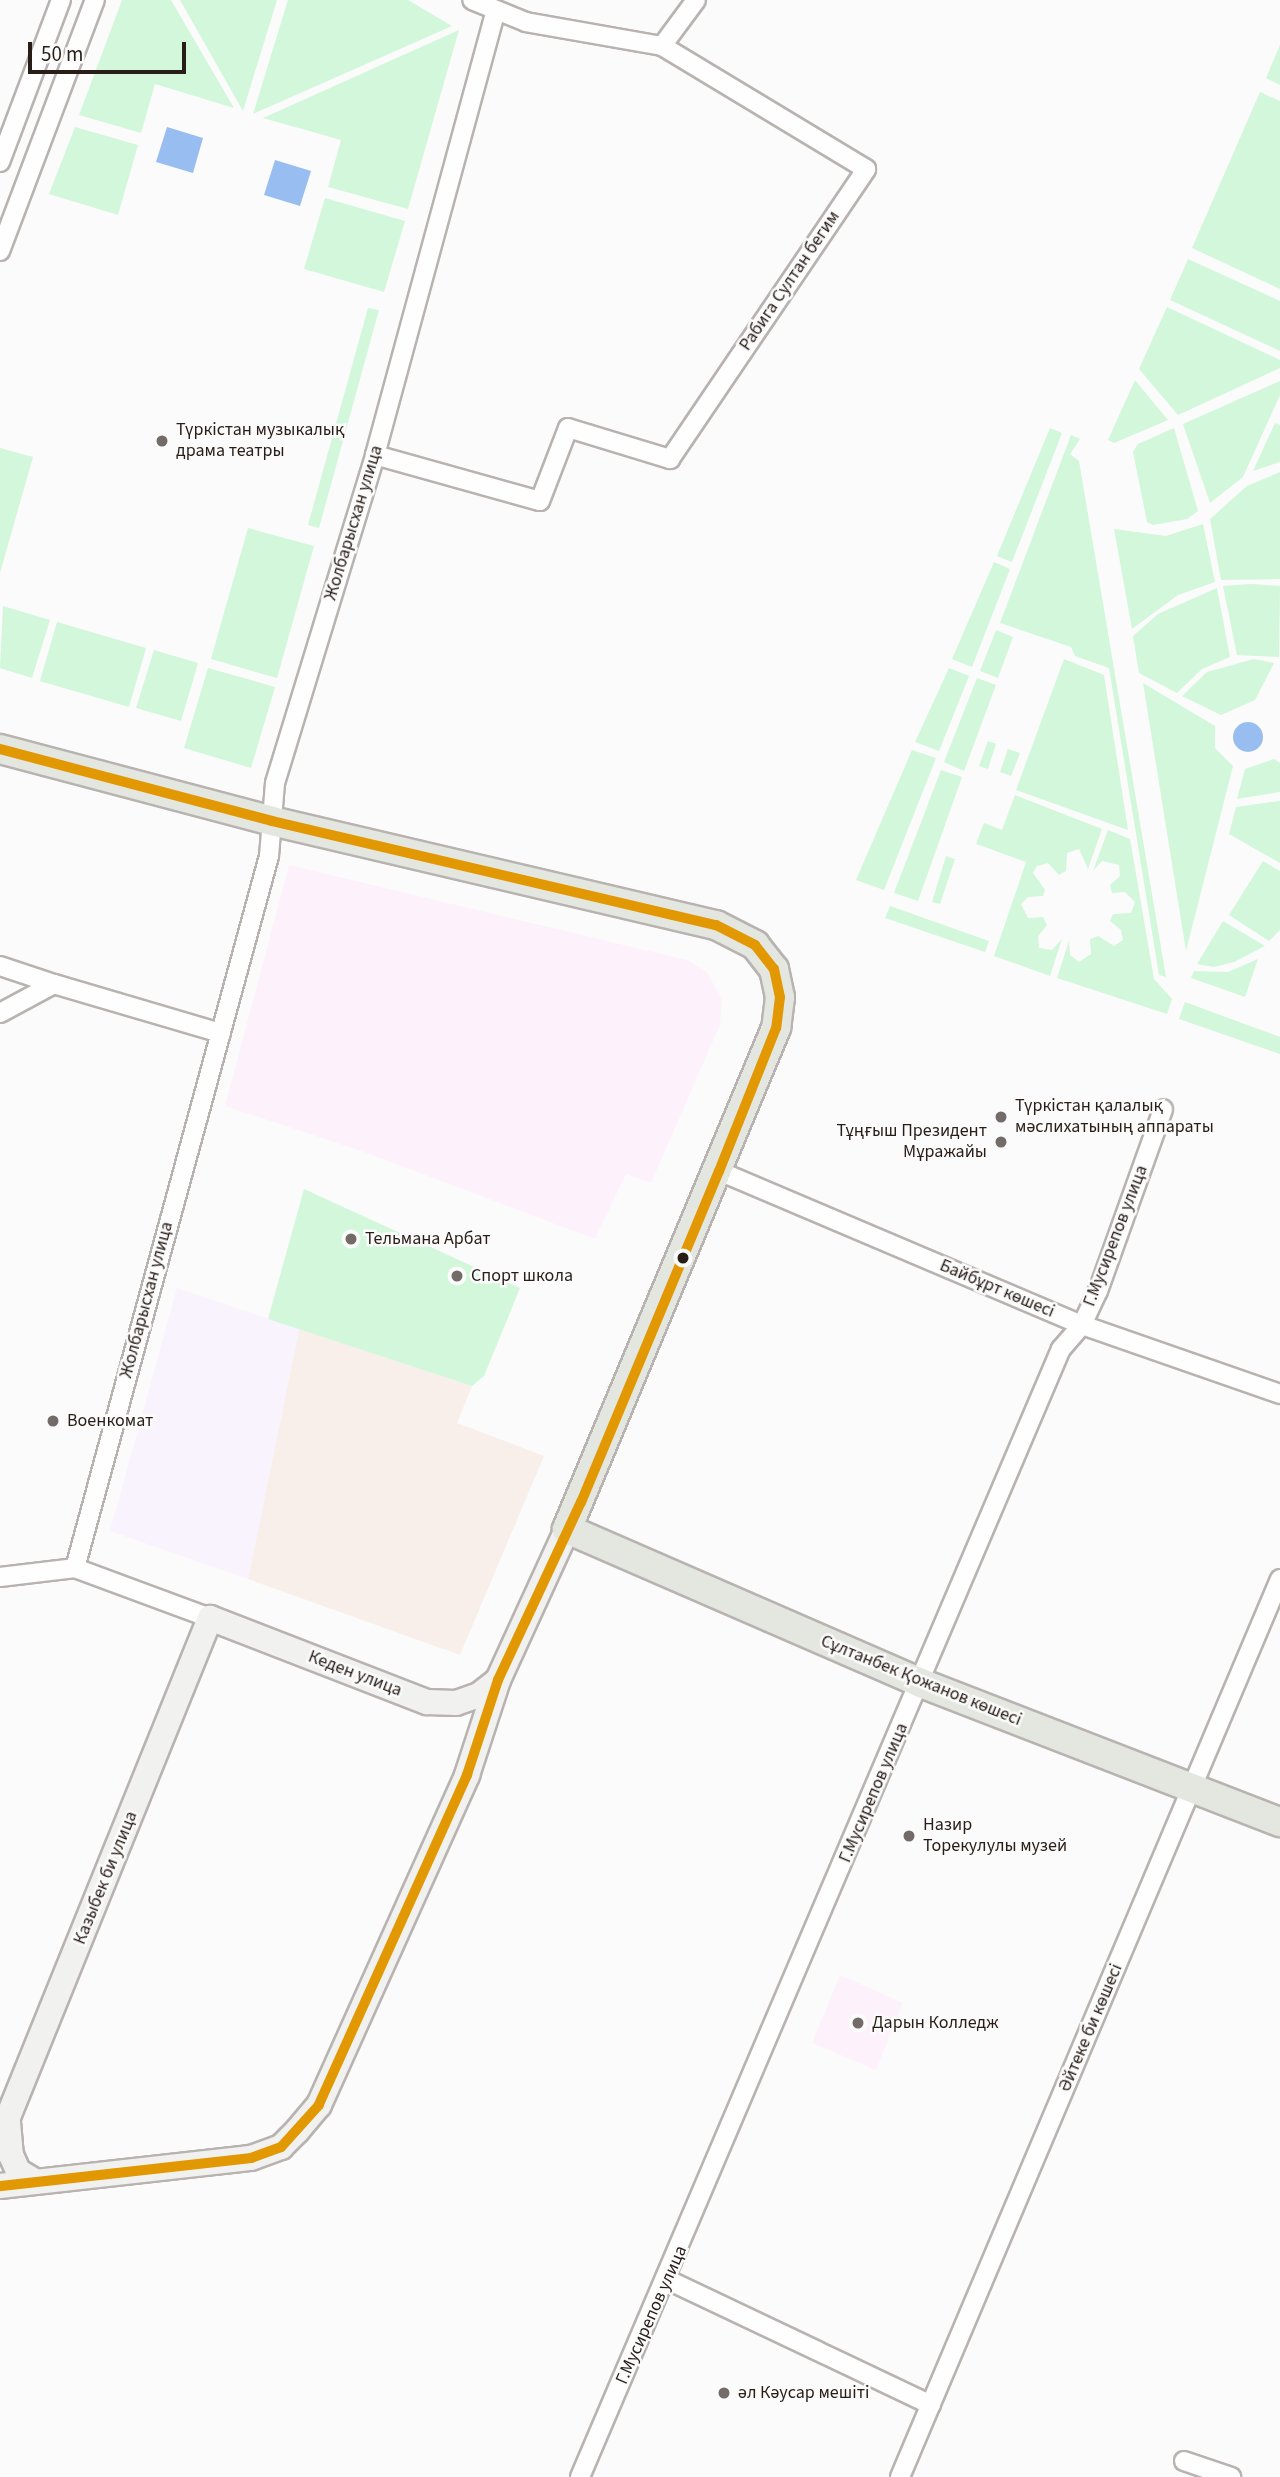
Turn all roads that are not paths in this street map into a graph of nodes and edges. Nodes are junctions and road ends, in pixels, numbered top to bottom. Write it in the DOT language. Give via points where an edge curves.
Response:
graph roads {
  1 [pos="61,0"];
  2 [pos="95,0"];
  3 [pos="472,0"];
  4 [pos="696,0"];
  5 [pos="495,13"];
  6 [pos="662,46"];
  7 [pos="19,111"];
  8 [pos="0,113"];
  9 [pos="0,162"];
  10 [pos="0,251"];
  11 [pos="375,455"];
  12 [pos="0,749"];
  13 [pos="272,821"];
  14 [pos="0,966"];
  15 [pos="54,984"];
  16 [pos="0,1013"];
  17 [pos="221,1033"];
  18 [pos="1163,1109"];
  19 [pos="719,1171"];
  20 [pos="1082,1325"];
  21 [pos="1280,1394"];
  22 [pos="567,1529"];
  23 [pos="75,1568"];
  24 [pos="0,1577"];
  25 [pos="1280,1579"];
  26 [pos="209,1618"];
  27 [pos="498,1680"];
  28 [pos="921,1683"];
  29 [pos="1193,1789"];
  30 [pos="1280,1822"];
  31 [pos="4,2130"];
  32 [pos="36,2182"];
  33 [pos="0,2186"];
  34 [pos="668,2280"];
  35 [pos="931,2405"];
  36 [pos="1184,2461"];
  37 [pos="580,2477"];
  38 [pos="900,2477"];
  39 [pos="1231,2477"];
  1 -- 7 [label="street"];
  2 -- 10 [label="street"];
  3 -- 5 [label="street, Рабига Султан бегим"];
  4 -- 6 [label="street"];
  5 -- 6 [label="street, Рабига Султан бегим"];
  5 -- 11 [label="street, Жолбарысхан улица"];
  6 -- 11 [label="street, Рабига Султан бегим" via="866,169 670,459 568,428 540,501"];
  7 -- 8 [label="street"];
  7 -- 9 [label="street"];
  11 -- 13 [label="street, Жолбарысхан улица" via="275,783"];
  12 -- 13 [label="main road"];
  13 -- 17 [label="street, Жолбарысхан улица" via="269,856"];
  13 -- 19 [label="main road" via="716,925 755,946 774,968 780,998 776,1028"];
  14 -- 15 [label="street"];
  15 -- 16 [label="street"];
  15 -- 17 [label="street"];
  17 -- 23 [label="street, Жолбарысхан улица"];
  18 -- 20 [label="street, Г.Мусирепов улица"];
  19 -- 20 [label="street, Байбұрт көшесі"];
  19 -- 22 [label="main road"];
  20 -- 21 [label="street, Байбұрт көшесі"];
  20 -- 28 [label="street, Г.Мусирепов улица" via="1061,1349"];
  22 -- 27 [label="main road"];
  22 -- 28 [label="main road, Сұлтанбек Қожанов көшесі"];
  23 -- 24 [label="street"];
  23 -- 26 [label="street"];
  25 -- 29 [label="street, Әйтеке би көшесі"];
  26 -- 27 [label="main road, Кеден улица" via="427,1702 456,1703 479,1695"];
  26 -- 31 [label="main road, Казыбек би улица"];
  27 -- 32 [label="main road" via="467,1775 319,2105 281,2147 217,2163"];
  28 -- 29 [label="main road, Сұлтанбек Қожанов көшесі"];
  28 -- 34 [label="street, Г.Мусирепов улица"];
  29 -- 30 [label="main road, Сұлтанбек Қожанов көшесі"];
  29 -- 35 [label="street, Әйтеке би көшесі"];
  31 -- 32 [label="main road" via="18,2171"];
  32 -- 33 [label="main road"];
  34 -- 35 [label="street"];
  34 -- 37 [label="street, Г.Мусирепов улица"];
  35 -- 38 [label="street, Әйтеке би көшесі"];
  36 -- 39 [label="street"];
}
